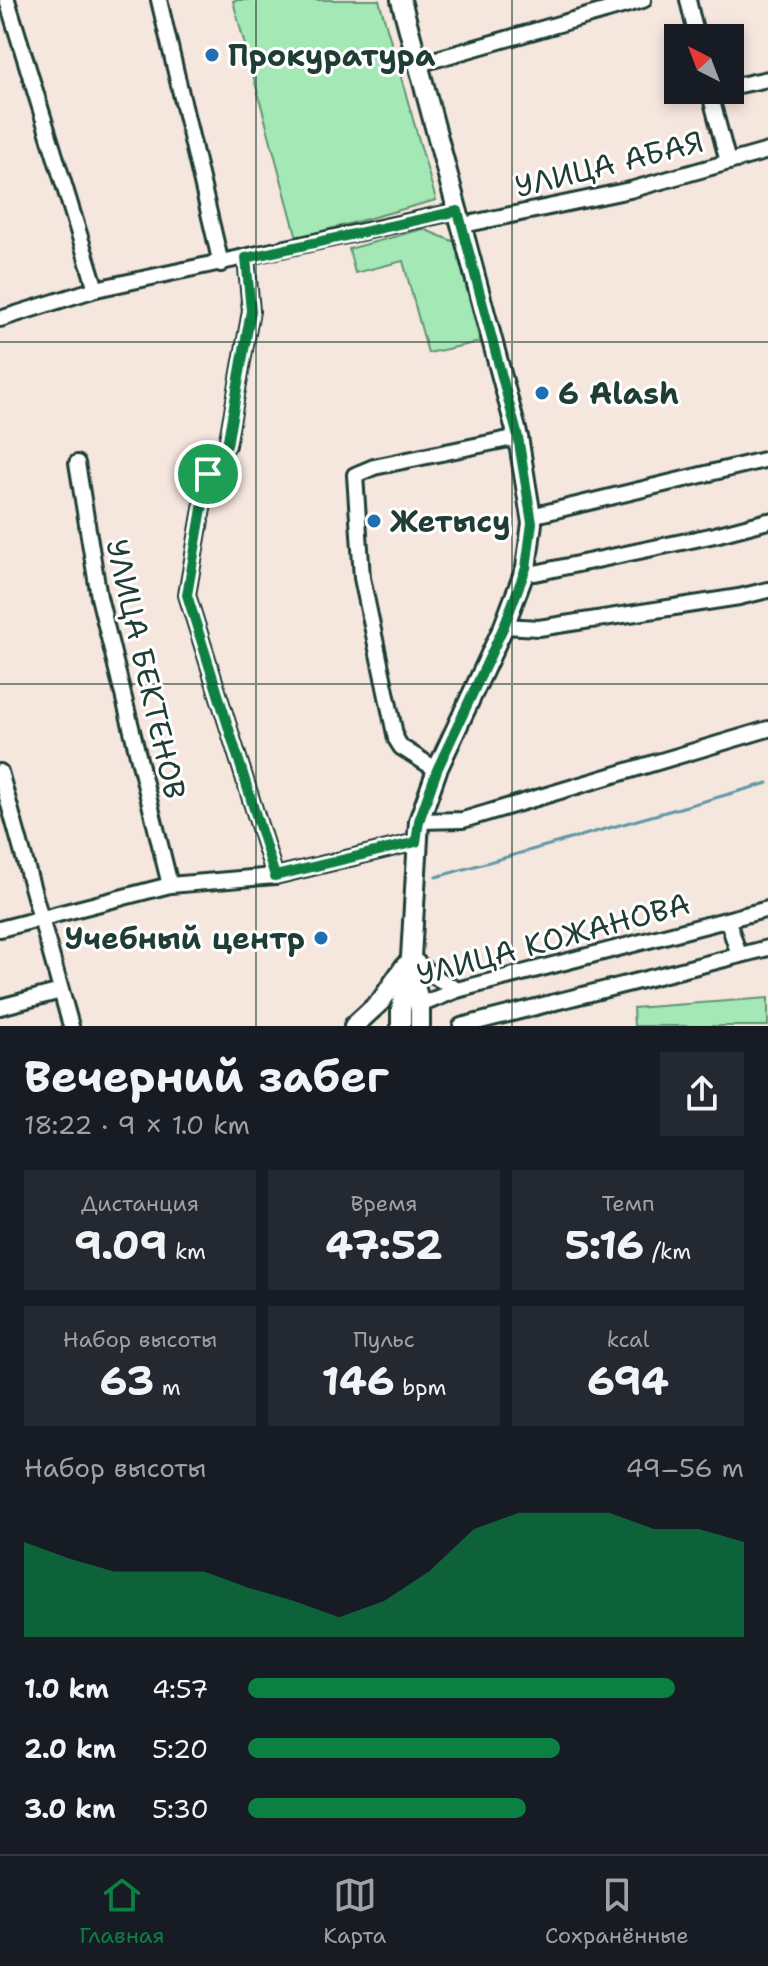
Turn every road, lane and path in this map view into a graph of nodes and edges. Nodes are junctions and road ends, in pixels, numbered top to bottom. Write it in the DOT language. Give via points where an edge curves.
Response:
graph roads {
  1 [pos="7,0"];
  2 [pos="159,0"];
  3 [pos="401,0"];
  4 [pos="643,0"];
  5 [pos="688,0"];
  6 [pos="694,24"];
  7 [pos="419,64"];
  8 [pos="768,79"];
  9 [pos="744,84"];
  10 [pos="715,104"];
  11 [pos="768,151"];
  12 [pos="728,162"];
  13 [pos="460,218"];
  14 [pos="246,258"];
  15 [pos="221,264"];
  16 [pos="96,289"];
  17 [pos="0,319"];
  18 [pos="518,437"];
  19 [pos="768,459"];
  20 [pos="77,463"];
  21 [pos="531,516"];
  22 [pos="768,521"];
  23 [pos="526,568"];
  24 [pos="768,590"];
  25 [pos="504,626"];
  26 [pos="768,729"];
  27 [pos="437,770"];
  28 [pos="0,772"];
  29 [pos="419,821"];
  30 [pos="416,842"];
  31 [pos="275,876"];
  32 [pos="170,885"];
  33 [pos="768,909"];
  34 [pos="41,920"];
  35 [pos="728,921"];
  36 [pos="0,929"];
  37 [pos="768,948"];
  38 [pos="739,955"];
  39 [pos="411,962"];
  40 [pos="457,990"];
  41 [pos="61,991"];
  42 [pos="420,1005"];
  43 [pos="0,1007"];
  44 [pos="401,1018"];
  45 [pos="358,1022"];
  46 [pos="71,1026"];
  47 [pos="420,1026"];
  48 [pos="461,1026"];
  1 -- 16 [label="street"];
  2 -- 15 [label="street"];
  3 -- 7 [label="main road"];
  4 -- 7 [label="street"];
  5 -- 6 [label="street"];
  7 -- 13 [label="main road"];
  8 -- 9 [label="street"];
  10 -- 12 [label="street"];
  11 -- 12 [label="street, УЛИЦА АБАЯ"];
  12 -- 13 [label="street, УЛИЦА АБАЯ" via="630,190"];
  13 -- 14 [label="street, УЛИЦА АБАЯ"];
  13 -- 18 [label="main road"];
  14 -- 15 [label="street, УЛИЦА АБАЯ"];
  14 -- 31 [label="street" via="251,311 227,445 208,474 187,595"];
  15 -- 16 [label="street, УЛИЦА АБАЯ"];
  16 -- 17 [label="street, УЛИЦА АБАЯ"];
  18 -- 21 [label="main road"];
  18 -- 27 [label="street" via="355,475 362,578 396,739"];
  19 -- 21 [label="street"];
  20 -- 32 [label="street, УЛИЦА БЕКТЕНОВ" via="99,597"];
  21 -- 23 [label="main road"];
  22 -- 23 [label="street" via="535,573"];
  23 -- 25 [label="main road"];
  24 -- 25 [label="street" via="539,628"];
  25 -- 27 [label="main road"];
  26 -- 29 [label="street" via="463,820"];
  27 -- 29 [label="main road"];
  28 -- 34 [label="street"];
  29 -- 30 [label="main road"];
  30 -- 31 [label="street"];
  30 -- 39 [label="main road"];
  31 -- 32 [label="street"];
  32 -- 34 [label="street"];
  33 -- 35 [label="street, УЛИЦА КОЖАНОВА"];
  34 -- 36 [label="street"];
  34 -- 41 [label="street"];
  35 -- 38 [label="street"];
  35 -- 40 [label="street, УЛИЦА КОЖАНОВА"];
  37 -- 38 [label="street, УЛИЦА КОЖАНОВА"];
  38 -- 48 [label="street, УЛИЦА КОЖАНОВА"];
  39 -- 40 [label="street"];
  39 -- 42 [label="main road"];
  39 -- 44 [label="main road"];
  39 -- 45 [label="main road"];
  40 -- 42 [label="street, УЛИЦА КОЖАНОВА"];
  41 -- 43 [label="street"];
  41 -- 46 [label="street"];
  42 -- 44 [label="main road, УЛИЦА КОЖАНОВА"];
  42 -- 47 [label="main road"];
  44 -- 45 [label="main road, УЛИЦА КОЖАНОВА"];
}
